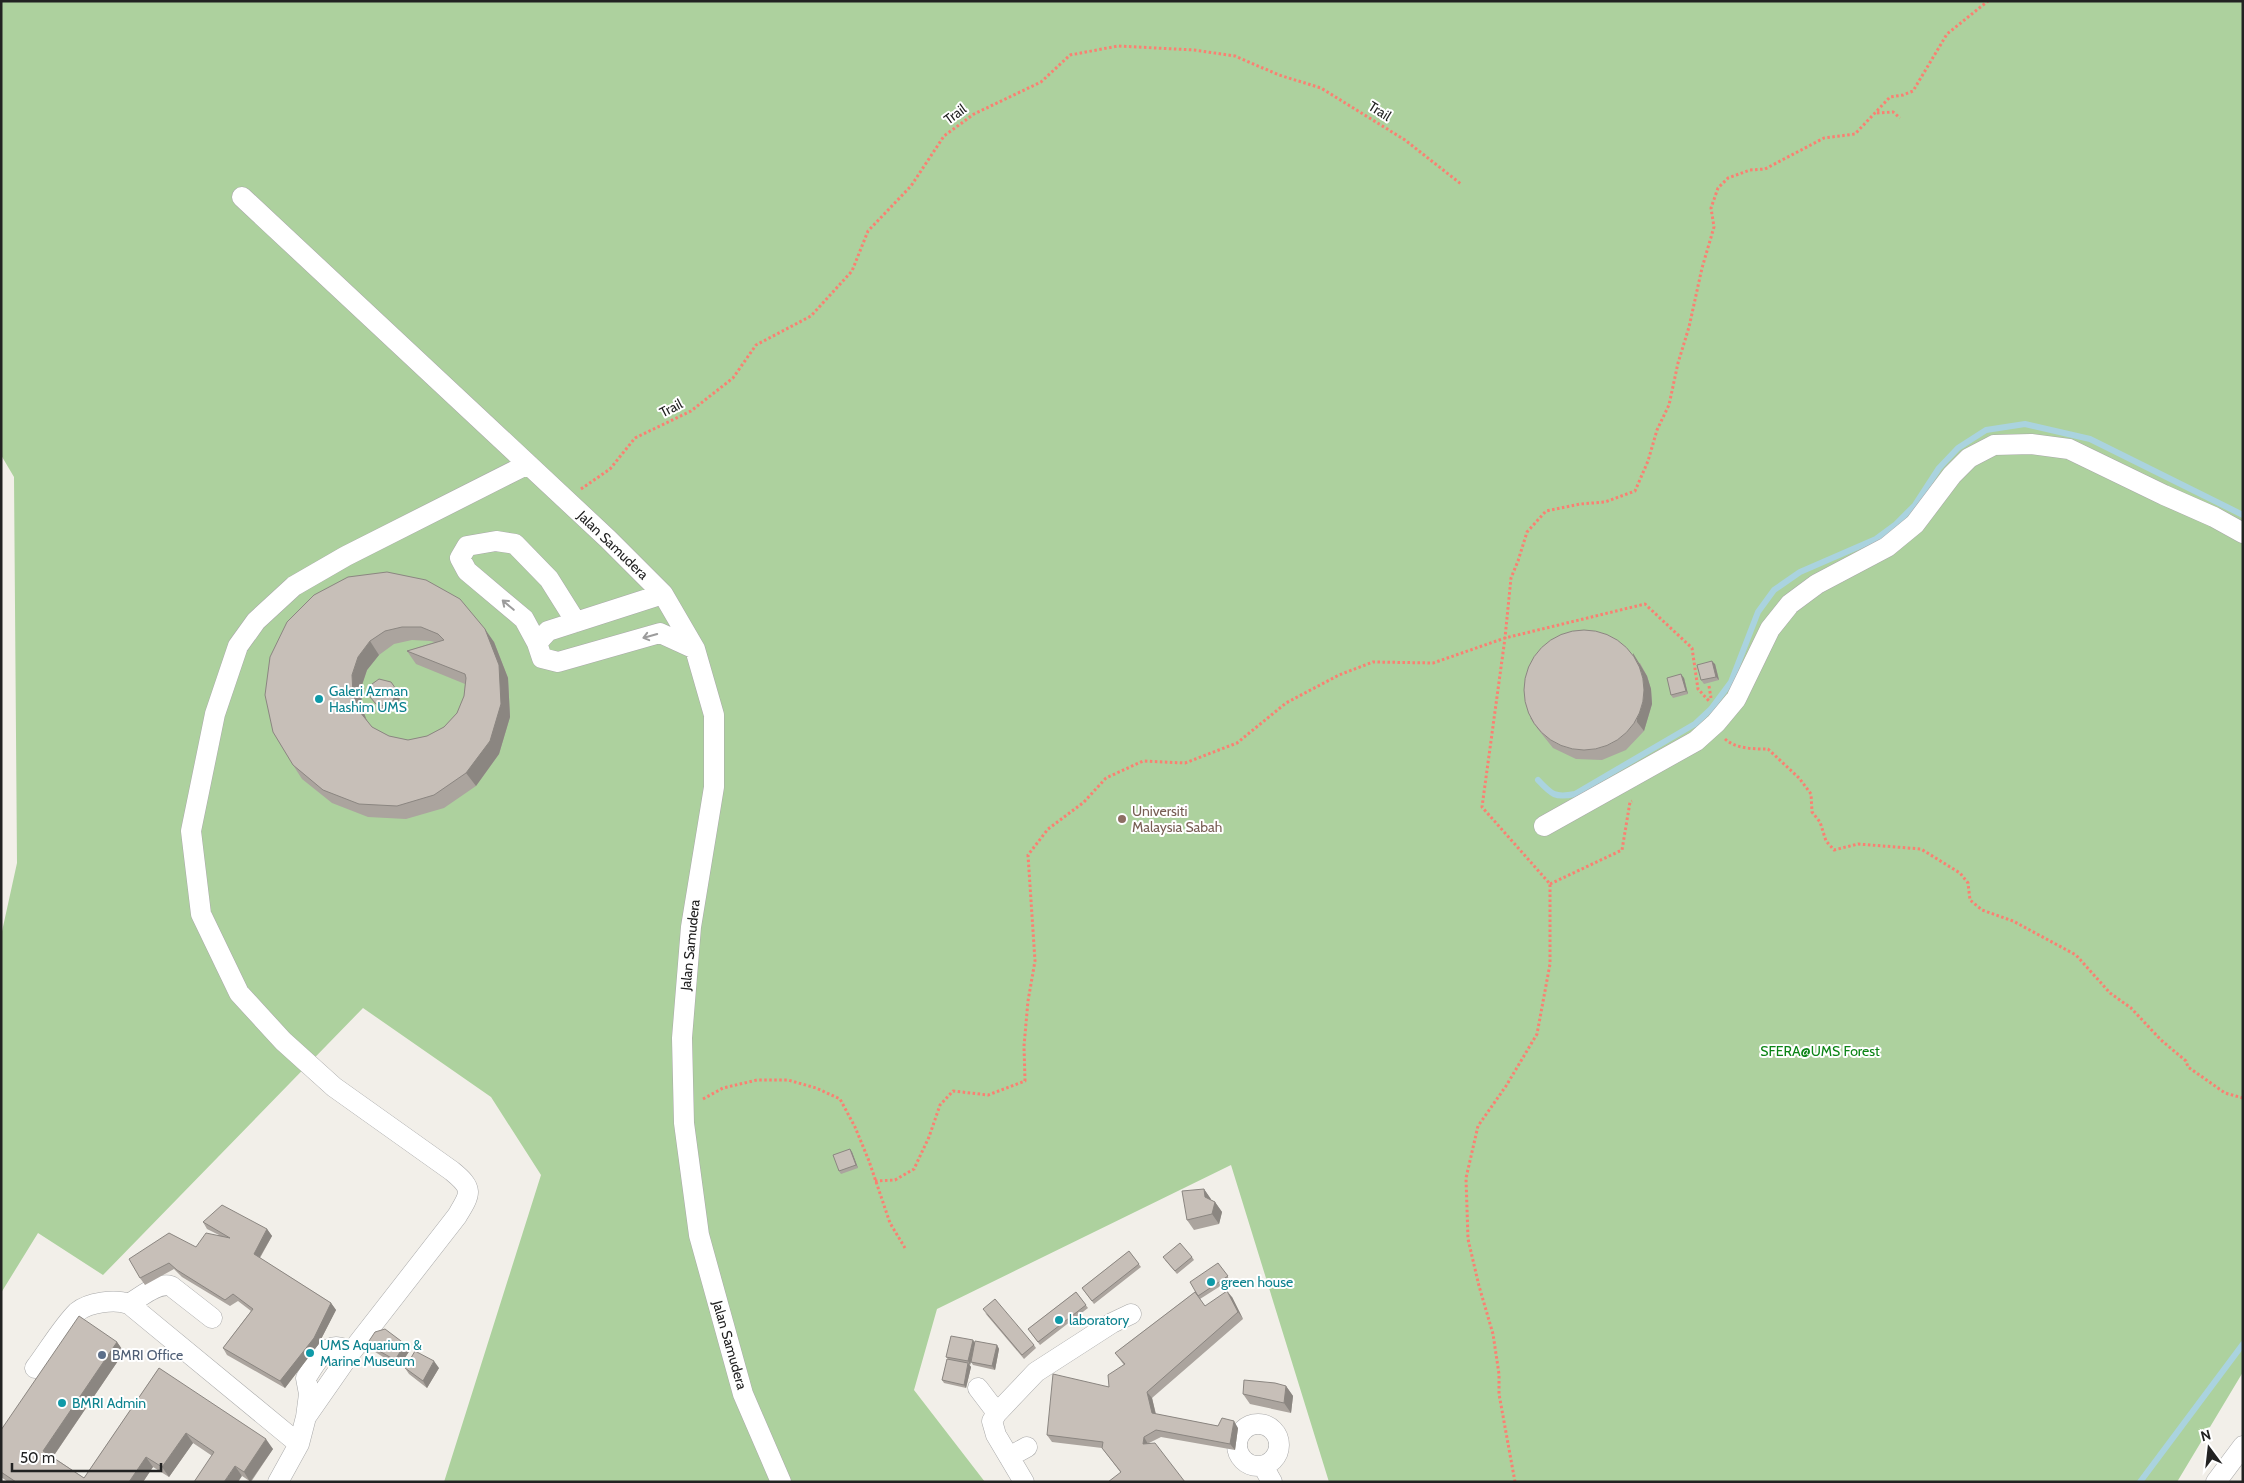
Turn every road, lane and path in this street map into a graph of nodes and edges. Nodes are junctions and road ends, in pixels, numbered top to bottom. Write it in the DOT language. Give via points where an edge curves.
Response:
graph roads {
  1 [pos="1988,1"];
  2 [pos="1876,113"];
  3 [pos="1900,118"];
  4 [pos="1461,184"];
  5 [pos="242,196"];
  6 [pos="528,464"];
  7 [pos="566,500"];
  8 [pos="2243,532"];
  9 [pos="664,594"];
  10 [pos="576,622"];
  11 [pos="1505,638"];
  12 [pos="537,643"];
  13 [pos="695,649"];
  14 [pos="1712,705"];
  15 [pos="1716,743"];
  16 [pos="1638,797"];
  17 [pos="1544,826"];
  18 [pos="1550,884"];
  19 [pos="2243,1098"];
  20 [pos="684,1123"];
  21 [pos="875,1181"];
  22 [pos="904,1248"];
  23 [pos="129,1304"];
  24 [pos="1131,1314"];
  25 [pos="212,1318"];
  26 [pos="35,1368"];
  27 [pos="978,1388"];
  28 [pos="997,1413"];
  29 [pos="299,1444"];
  30 [pos="2243,1446"];
  31 [pos="1018,1452"];
  32 [pos="278,1482"];
  33 [pos="781,1482"];
  34 [pos="1024,1482"];
  35 [pos="1039,1482"];
  36 [pos="1515,1482"];
  37 [pos="2216,1482"];
  1 -- 2 [label="path" via="1947,34 1913,90 1890,97"];
  2 -- 3 [label="path" via="1893,112"];
  2 -- 11 [label="path" via="1855,134 1824,138 1766,169 1750,170 1728,178 1718,188 1711,208 1714,227 1669,405 1635,491 1605,502 1546,511 1527,532 1511,578"];
  4 -- 7 [label="path, Trail" via="1405,140 1321,88 1279,76 1235,56 1118,46 1070,55 1041,82 974,114 944,136 911,186 868,231 852,272 811,316 756,345 733,378 691,411 635,438 610,468"];
  5 -- 6 [label="street, Jalan Samudera"];
  6 -- 7 [label="street, Jalan Samudera"];
  6 -- 29 [label="street" via="346,556 294,586 256,621 238,646 215,714 191,831 201,914 239,993 283,1041 334,1086 452,1171 465,1182 468,1190 468,1197 457,1216 352,1351 306,1417"];
  7 -- 9 [label="street, Jalan Samudera"];
  8 -- 17 [label="street" via="2069,449 2032,444 1994,445 1969,458 1915,524 1887,547 1817,584 1790,604 1770,629 1736,699 1696,741"];
  9 -- 10 [label="street"];
  9 -- 13 [label="street, Jalan Samudera"];
  10 -- 12 [label="street" via="548,631"];
  12 -- 10 [label="street, one-way" via="524,619 467,571 460,558 467,546 496,541 515,544 549,579"];
  11 -- 14 [label="path" via="1645,604 1692,648 1698,689"];
  11 -- 18 [label="path" via="1482,808"];
  11 -- 21 [label="path" via="1433,663 1373,662 1339,675 1286,703 1237,743 1184,763 1143,761 1106,778 1084,802 1048,829 1028,855 1035,961 1026,1028 1025,1081 988,1095 953,1091 940,1105 914,1169 895,1180"];
  13 -- 12 [label="street, one-way" via="660,633 558,662 542,658"];
  13 -- 20 [label="street, Jalan Samudera" via="714,715 714,787 691,927 682,1038"];
  15 -- 19 [label="path" via="1724,738 1729,743 1750,749 1768,749 1787,766 1811,794 1812,812 1834,850 1858,844 1921,849 1960,873 1968,883 1970,900 1982,910 2013,921 2076,955 2110,992 2186,1061 2188,1067 2225,1093"];
  16 -- 18 [label="path" via="1630,802 1622,850"];
  18 -- 36 [label="path" via="1550,964 1537,1034 1478,1126 1466,1178 1468,1239 1493,1334 1500,1374 1499,1394"];
  20 -- 21 [label="path" via="698,1101 723,1088 757,1080 788,1080 816,1088 840,1099 855,1127"];
  20 -- 33 [label="street, Jalan Samudera" via="699,1235 743,1394"];
  21 -- 22 [label="path" via="890,1223"];
  23 -- 25 [label="street" via="166,1284"];
  23 -- 26 [label="street" via="94,1304 78,1311"];
  23 -- 29 [label="street"];
  24 -- 28 [label="street" via="1036,1372"];
  27 -- 28 [label="street"];
  28 -- 31 [label="street" via="992,1421 994,1428"];
  29 -- 32 [label="street"];
  30 -- 37 [label="street"];
  31 -- 34 [label="street"];
  31 -- 35 [label="street"];
}
